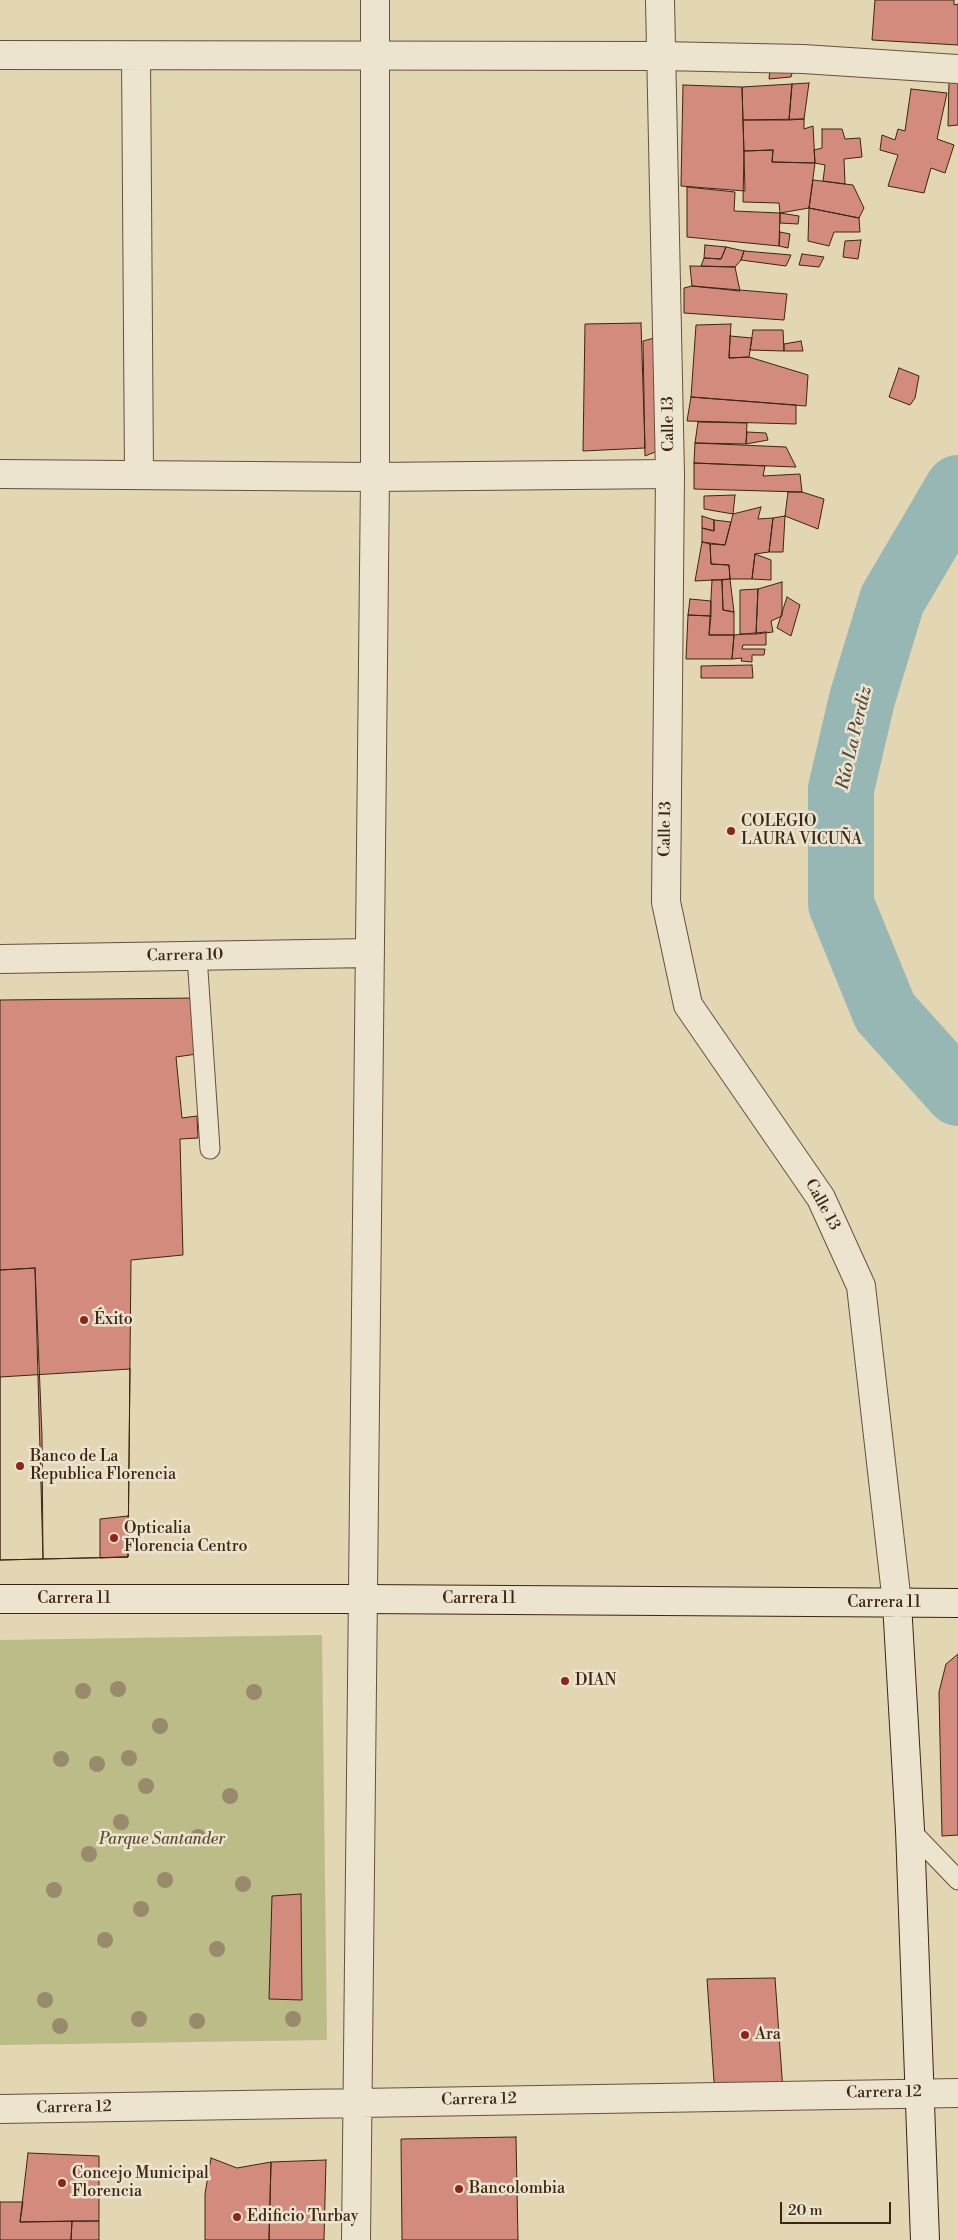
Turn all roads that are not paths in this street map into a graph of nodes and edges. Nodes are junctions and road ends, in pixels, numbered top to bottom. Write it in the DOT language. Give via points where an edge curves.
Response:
graph roads {
  1 [pos="375,0"];
  2 [pos="660,0"];
  3 [pos="0,55"];
  4 [pos="375,55"];
  5 [pos="136,56"];
  6 [pos="660,56"];
  7 [pos="958,69"];
  8 [pos="0,474"];
  9 [pos="670,474"];
  10 [pos="140,475"];
  11 [pos="375,477"];
  12 [pos="370,953"];
  13 [pos="198,956"];
  14 [pos="0,959"];
  15 [pos="210,1149"];
  16 [pos="363,1598"];
  17 [pos="0,1600"];
  18 [pos="897,1603"];
  19 [pos="958,1603"];
  20 [pos="910,1830"];
  21 [pos="958,1880"];
  22 [pos="920,2093"];
  23 [pos="958,2093"];
  24 [pos="358,2102"];
  25 [pos="0,2110"];
  26 [pos="356,2240"];
  27 [pos="925,2240"];
  1 -- 4 [label="street"];
  2 -- 6 [label="street, Calle 13"];
  3 -- 5 [label="street"];
  4 -- 5 [label="street"];
  4 -- 6 [label="street"];
  4 -- 11 [label="street"];
  5 -- 10 [label="street"];
  6 -- 7 [label="street" via="803,59"];
  6 -- 9 [label="street, Calle 13"];
  8 -- 10 [label="street"];
  9 -- 11 [label="street"];
  9 -- 18 [label="street, Calle 13" via="666,902 688,1005 821,1198 861,1286"];
  10 -- 11 [label="street"];
  11 -- 12 [label="street"];
  12 -- 13 [label="street, Carrera 10"];
  12 -- 16 [label="street"];
  13 -- 14 [label="street, Carrera 10"];
  13 -- 15 [label="lane"];
  16 -- 17 [label="street, Carrera 11"];
  16 -- 18 [label="street, Carrera 11"];
  16 -- 24 [label="street"];
  18 -- 19 [label="street, Carrera 11"];
  18 -- 20 [label="street, Calle 13"];
  20 -- 21 [label="lane"];
  20 -- 22 [label="street, Calle 13"];
  22 -- 23 [label="street, Carrera 12"];
  22 -- 24 [label="street, Carrera 12"];
  22 -- 27 [label="street, Calle 13"];
  24 -- 25 [label="street, Carrera 12"];
  24 -- 26 [label="street"];
}
